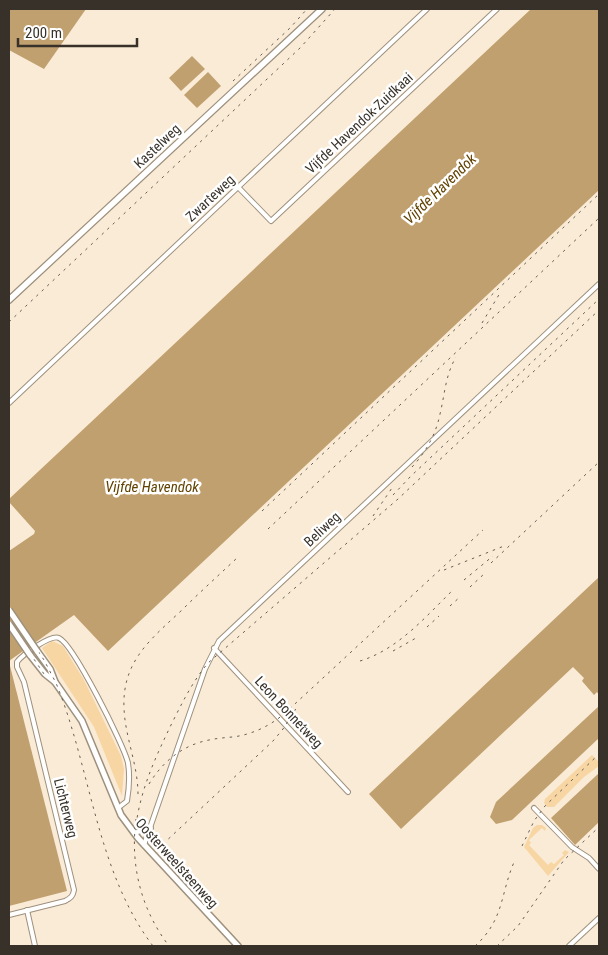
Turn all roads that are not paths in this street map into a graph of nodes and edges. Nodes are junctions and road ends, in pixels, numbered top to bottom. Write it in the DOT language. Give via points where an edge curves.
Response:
graph roads {
  1 [pos="322,9"];
  2 [pos="427,9"];
  3 [pos="496,9"];
  4 [pos="238,187"];
  5 [pos="599,284"];
  6 [pos="9,300"];
  7 [pos="9,403"];
  8 [pos="9,610"];
  9 [pos="9,624"];
  10 [pos="214,648"];
  11 [pos="55,682"];
  12 [pos="348,792"];
  13 [pos="118,808"];
  14 [pos="534,808"];
  15 [pos="151,828"];
  16 [pos="132,832"];
  17 [pos="144,845"];
  18 [pos="599,869"];
  19 [pos="26,910"];
  20 [pos="9,915"];
  21 [pos="599,918"];
  22 [pos="34,946"];
  23 [pos="238,946"];
  24 [pos="569,946"];
  1 -- 6 [label="main road, Kastelweg"];
  2 -- 4 [label="street, Zwarteweg"];
  3 -- 4 [label="street, Vijfde Havendok-Zuidkaai" via="271,221"];
  4 -- 7 [label="street, Zwarteweg"];
  5 -- 10 [label="street, Beliweg"];
  8 -- 11 [label="main road, Oosterweelsteenweg, bridge" via="50,669"];
  9 -- 11 [label="main road, Oosterweelsteenweg, bridge" via="45,674"];
  10 -- 12 [label="street, Leon Bonnetweg"];
  10 -- 15 [label="street, Beliweg"];
  11 -- 13 [label="main road, Oosterweelsteenweg" via="86,728"];
  13 -- 16 [label="main road, Oosterweelsteenweg"];
  13 -- 19 [label="street, Lichterweg" via="127,801 129,771 125,753 66,644 51,637 22,656 17,667 24,682 74,890 70,898"];
  14 -- 18 [label="street"];
  15 -- 16 [label="street"];
  15 -- 17 [label="street, Beliweg"];
  16 -- 17 [label="main road, Oosterweelsteenweg"];
  17 -- 23 [label="main road, Oosterweelsteenweg"];
  19 -- 20 [label="street, Lichterweg"];
  19 -- 22 [label="street"];
  21 -- 24 [label="street"];
}
